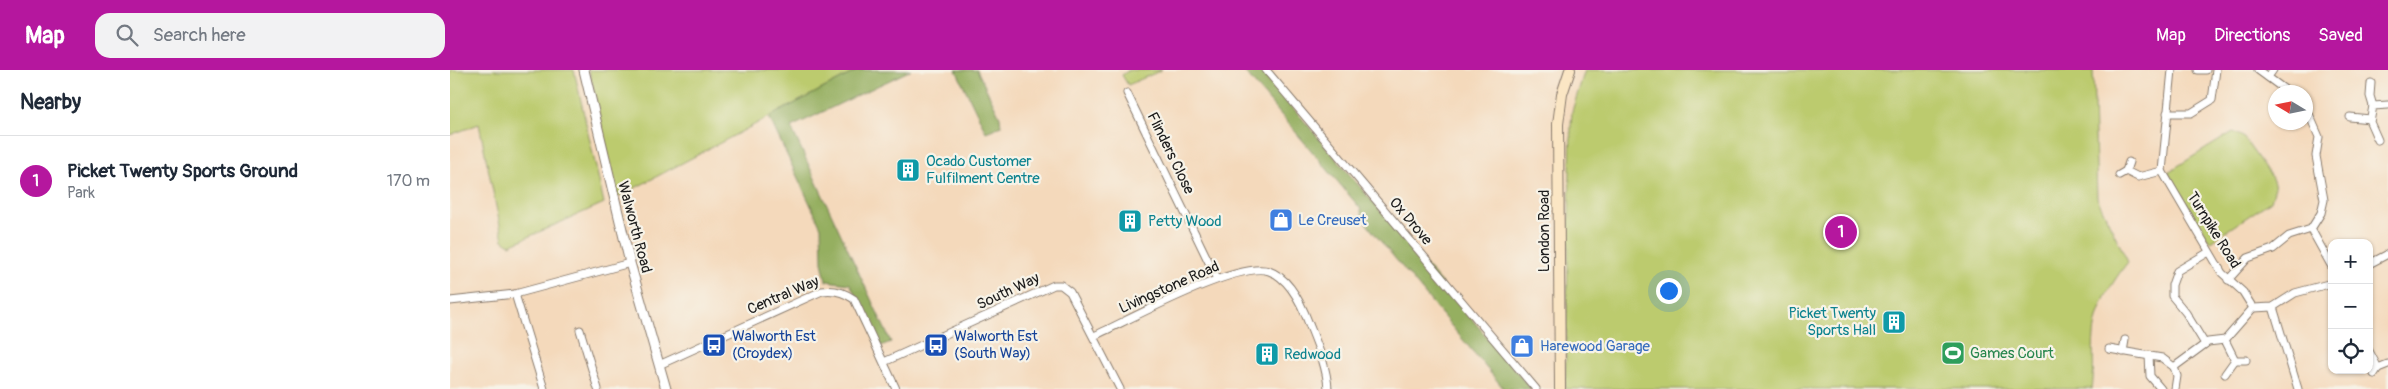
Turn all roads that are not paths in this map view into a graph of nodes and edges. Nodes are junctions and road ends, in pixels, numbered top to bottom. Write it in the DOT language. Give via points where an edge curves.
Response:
graph roads {
  1 [pos="584,70"];
  2 [pos="1266,70"];
  3 [pos="2172,70"];
  4 [pos="2198,70"];
  5 [pos="2206,70"];
  6 [pos="2216,70"];
  7 [pos="2258,70"];
  8 [pos="2273,70"];
  9 [pos="1569,71"];
  10 [pos="2268,77"];
  11 [pos="2371,83"];
  12 [pos="2279,85"];
  13 [pos="1127,93"];
  14 [pos="2388,105"];
  15 [pos="2373,106"];
  16 [pos="2167,113"];
  17 [pos="2350,117"];
  18 [pos="2370,119"];
  19 [pos="2313,123"];
  20 [pos="2378,140"];
  21 [pos="2129,162"];
  22 [pos="2126,171"];
  23 [pos="2162,171"];
  24 [pos="2119,175"];
  25 [pos="2311,228"];
  26 [pos="2209,252"];
  27 [pos="2388,254"];
  28 [pos="2328,260"];
  29 [pos="630,262"];
  30 [pos="2373,262"];
  31 [pos="1217,279"];
  32 [pos="2228,280"];
  33 [pos="2328,285"];
  34 [pos="515,294"];
  35 [pos="450,301"];
  36 [pos="2273,307"];
  37 [pos="2254,308"];
  38 [pos="580,330"];
  39 [pos="1094,336"];
  40 [pos="2125,340"];
  41 [pos="2225,340"];
  42 [pos="2204,344"];
  43 [pos="2109,349"];
  44 [pos="2122,352"];
  45 [pos="2149,355"];
  46 [pos="2235,360"];
  47 [pos="2246,360"];
  48 [pos="884,362"];
  49 [pos="2373,362"];
  50 [pos="2388,364"];
  51 [pos="659,365"];
  52 [pos="2174,367"];
  53 [pos="2225,374"];
  54 [pos="544,389"];
  55 [pos="598,389"];
  56 [pos="666,389"];
  57 [pos="896,389"];
  58 [pos="1120,389"];
  59 [pos="1328,389"];
  60 [pos="1536,389"];
  61 [pos="1560,389"];
  62 [pos="2161,389"];
  63 [pos="2175,389"];
  64 [pos="2298,389"];
  1 -- 29 [label="street, Walworth Road"];
  2 -- 60 [label="street, Ox Drove"];
  3 -- 16 [label="street"];
  4 -- 5 [label="street"];
  6 -- 16 [label="street" via="2212,100 2191,113"];
  7 -- 10 [label="street"];
  8 -- 10 [label="street"];
  9 -- 61 [label="main road, London Road" via="1558,124"];
  10 -- 12 [label="street"];
  11 -- 15 [label="street"];
  13 -- 31 [label="street, Flinders Close"];
  14 -- 15 [label="street"];
  15 -- 18 [label="street"];
  16 -- 23 [label="street"];
  17 -- 18 [label="street"];
  18 -- 20 [label="street"];
  19 -- 25 [label="street" via="2319,137 2316,156 2324,200 2321,213"];
  21 -- 22 [label="street"];
  22 -- 23 [label="street" via="2138,177"];
  22 -- 24 [label="street"];
  23 -- 26 [label="street, Turnpike Road"];
  25 -- 28 [label="street"];
  25 -- 32 [label="street" via="2248,258"];
  26 -- 32 [label="street, Turnpike Road"];
  26 -- 42 [label="street" via="2177,271 2171,292"];
  27 -- 30 [label="street"];
  29 -- 34 [label="street"];
  29 -- 51 [label="street, Walworth Road"];
  31 -- 39 [label="street, Livingstone Road"];
  31 -- 59 [label="street, Livingstone Road" via="1258,269 1268,270 1283,279 1306,315 1322,360"];
  32 -- 37 [label="street, Turnpike Road" via="2243,292"];
  33 -- 36 [label="street" via="2295,293"];
  34 -- 35 [label="street"];
  34 -- 54 [label="street"];
  36 -- 37 [label="street"];
  36 -- 64 [label="street"];
  37 -- 41 [label="street"];
  38 -- 55 [label="street"];
  39 -- 48 [label="street, South Way" via="1070,292 1061,285 1054,285"];
  39 -- 58 [label="street, South Way"];
  40 -- 44 [label="street"];
  41 -- 42 [label="street"];
  41 -- 46 [label="street"];
  42 -- 52 [label="street"];
  43 -- 44 [label="street"];
  44 -- 45 [label="street"];
  45 -- 52 [label="street" via="2165,359"];
  45 -- 62 [label="street" via="2150,376"];
  46 -- 47 [label="street"];
  46 -- 53 [label="street"];
  48 -- 51 [label="street, Central Way" via="854,299 830,290"];
  48 -- 57 [label="street, Central Way"];
  49 -- 50 [label="street" via="2376,371"];
  51 -- 56 [label="street, Walworth Road"];
  52 -- 63 [label="street"];
}
